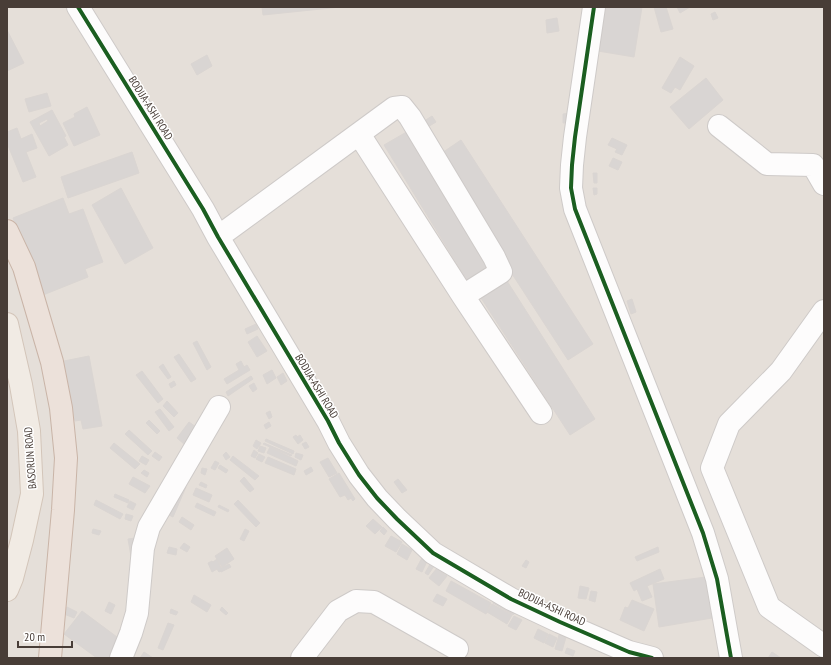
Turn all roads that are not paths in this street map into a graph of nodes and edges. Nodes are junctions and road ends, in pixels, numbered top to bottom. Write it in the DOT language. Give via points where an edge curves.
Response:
graph roads {
  1 [pos="78,7"];
  2 [pos="594,7"];
  3 [pos="719,126"];
  4 [pos="358,134"];
  5 [pos="824,184"];
  6 [pos="7,231"];
  7 [pos="218,237"];
  8 [pos="463,296"];
  9 [pos="824,311"];
  10 [pos="7,324"];
  11 [pos="219,407"];
  12 [pos="541,413"];
  13 [pos="7,590"];
  14 [pos="824,646"];
  15 [pos="457,649"];
  16 [pos="50,658"];
  17 [pos="121,658"];
  18 [pos="302,658"];
  19 [pos="652,658"];
  20 [pos="731,658"];
  1 -- 7 [label="street, BODIJA-ASHI ROAD"];
  2 -- 20 [label="street" via="570,188 575,210 704,533 717,579"];
  3 -- 5 [label="street" via="767,164 813,165"];
  4 -- 7 [label="street"];
  4 -- 8 [label="street"];
  4 -- 8 [label="street" via="394,108 402,107 410,117 501,272"];
  6 -- 16 [label="highway" via="24,267 52,362 61,408 66,458"];
  7 -- 19 [label="street, BODIJA-ASHI ROAD" via="359,475 397,519 433,553 511,599 629,652"];
  8 -- 12 [label="street"];
  9 -- 14 [label="street" via="781,371 729,424 712,468 769,607"];
  10 -- 13 [label="main road, BASORUN ROAD" via="29,431 32,494"];
  11 -- 17 [label="street" via="150,527 143,548 137,613"];
  15 -- 18 [label="street" via="374,602 356,601 338,611"];
}
